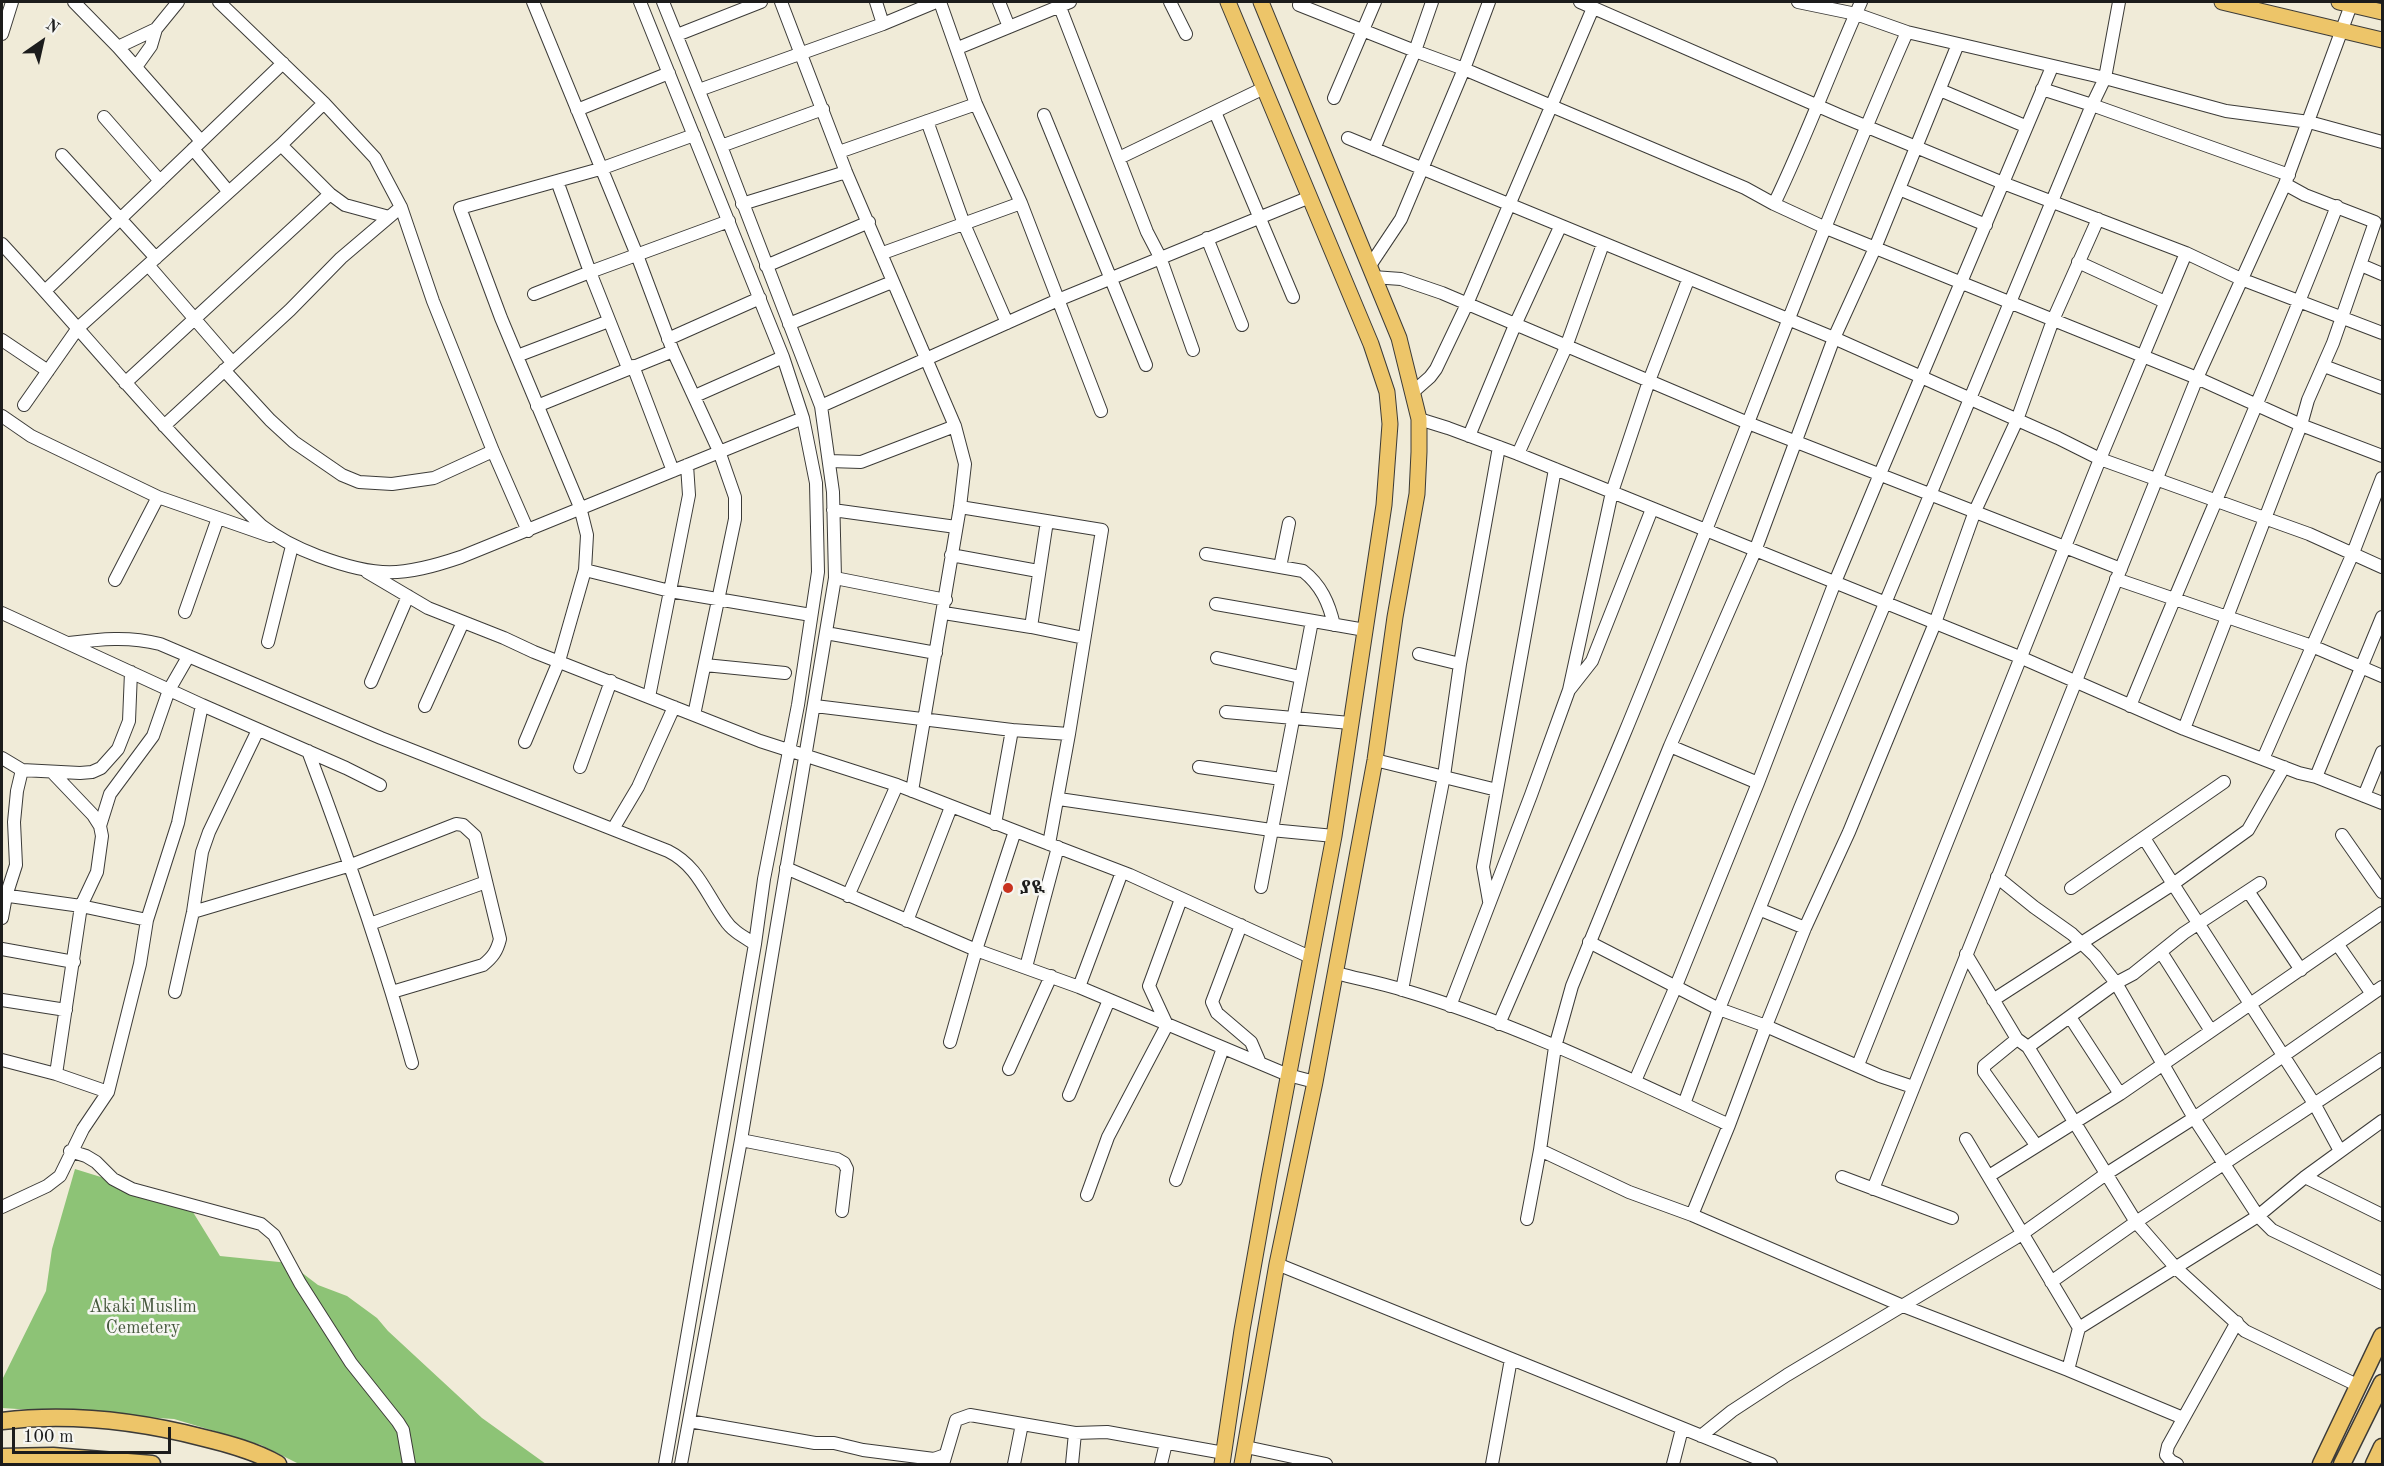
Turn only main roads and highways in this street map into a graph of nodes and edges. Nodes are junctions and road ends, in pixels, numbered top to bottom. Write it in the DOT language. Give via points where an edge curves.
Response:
graph roads {
  1 [pos="1228,2"];
  2 [pos="1261,2"];
  3 [pos="2222,2"];
  4 [pos="2345,3"];
  5 [pos="2382,12"];
  6 [pos="2382,40"];
  7 [pos="2382,1336"];
  8 [pos="2382,1383"];
  9 [pos="2,1420"];
  10 [pos="2382,1448"];
  11 [pos="2,1459"];
  12 [pos="1223,1459"];
  13 [pos="153,1464"];
  14 [pos="278,1464"];
  15 [pos="1242,1464"];
  16 [pos="2322,1464"];
  17 [pos="2342,1464"];
  18 [pos="2374,1464"];
  1 -- 12 [label="main road" via="1371,344 1387,392 1390,424 1384,505 1334,837 1242,1330"];
  2 -- 15 [label="main road" via="1399,338 1419,419 1417,494 1375,760"];
  3 -- 6 [label="main road"];
  4 -- 5 [label="main road"];
  7 -- 16 [label="highway"];
  8 -- 17 [label="highway"];
  9 -- 14 [label="highway" via="71,1418 172,1429 228,1444"];
  10 -- 18 [label="highway"];
  11 -- 13 [label="highway" via="96,1458"];
}
